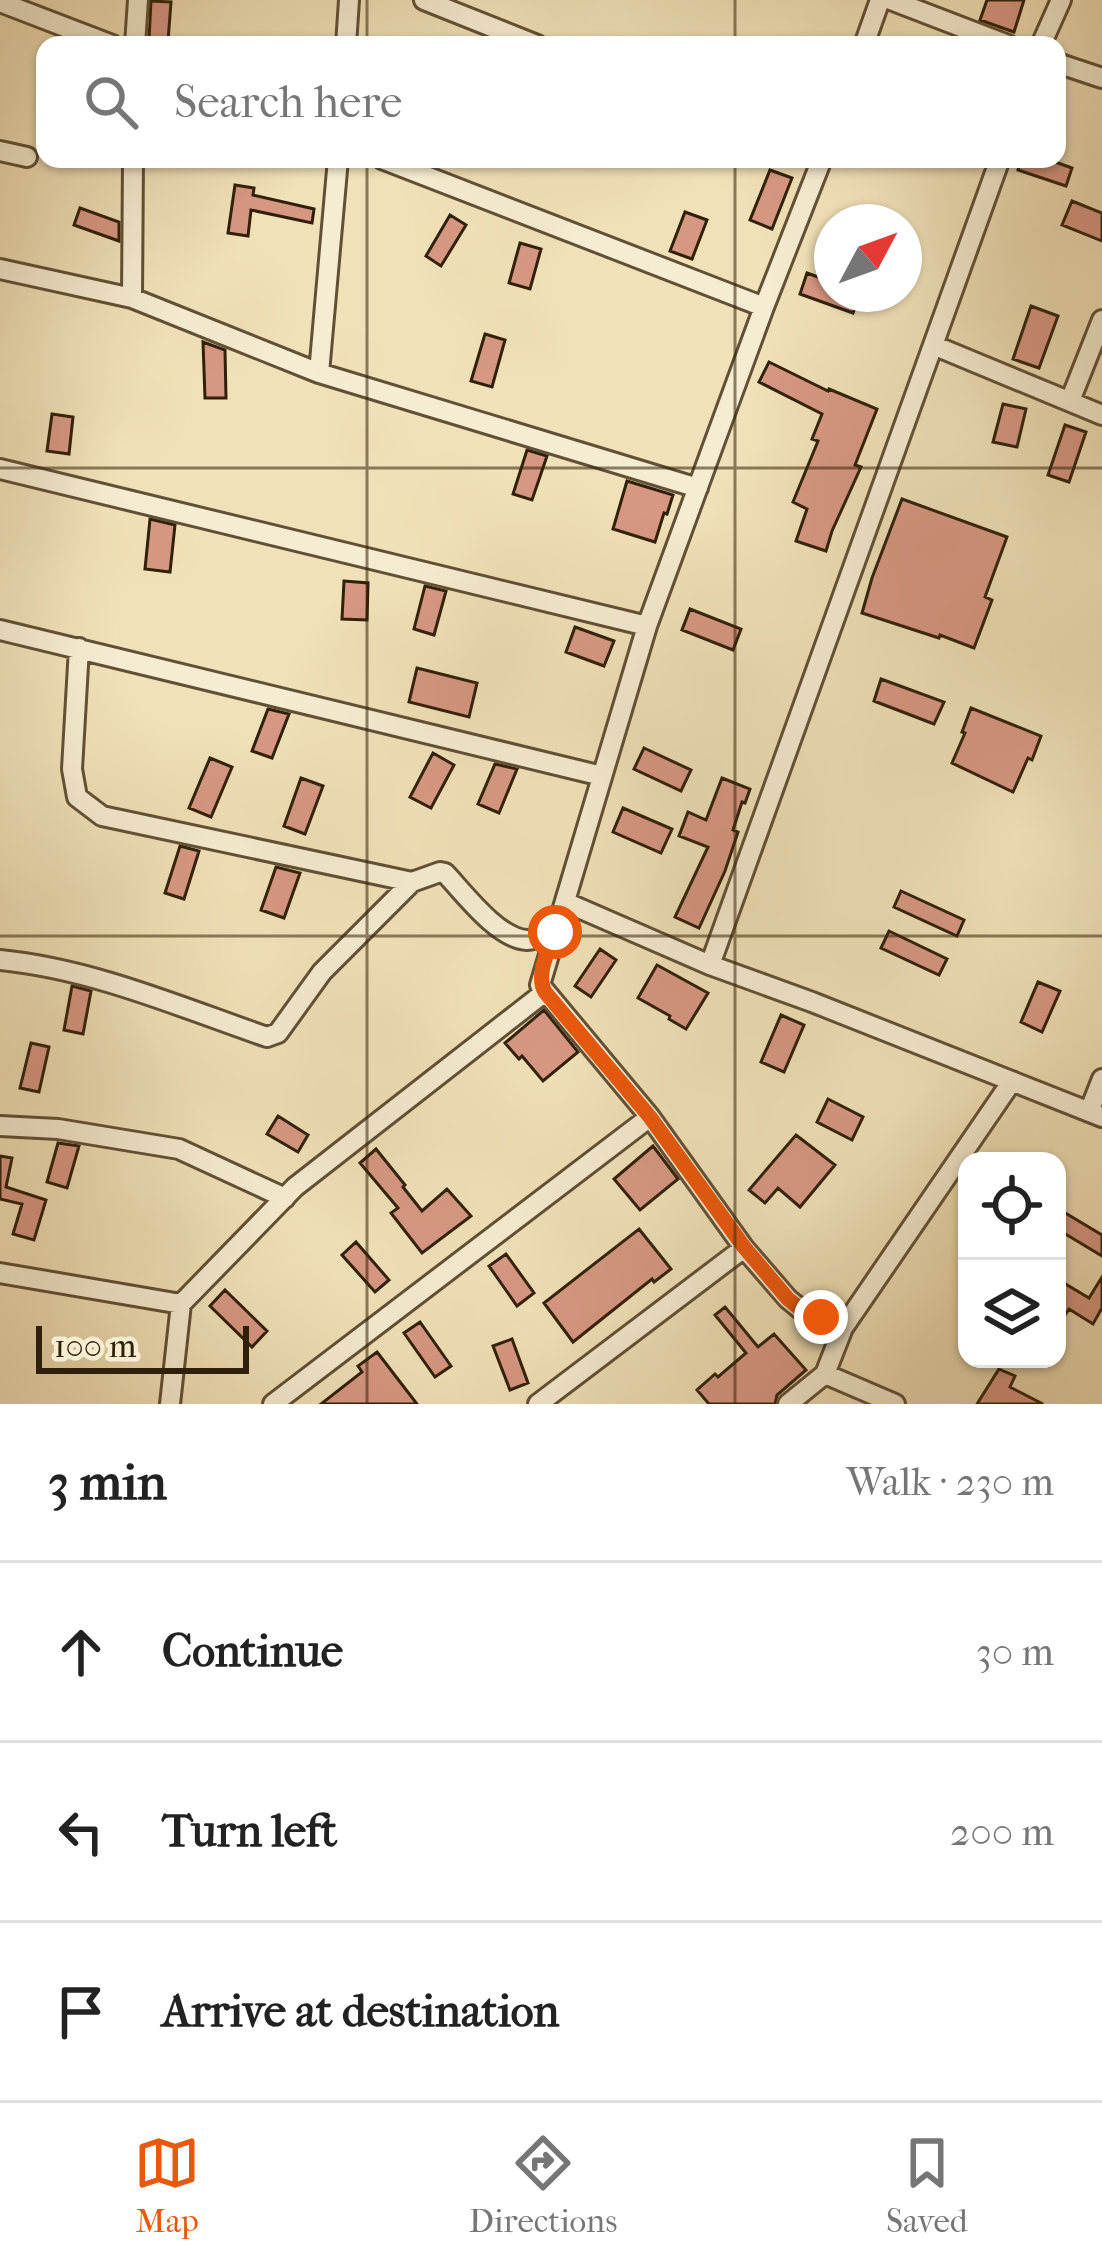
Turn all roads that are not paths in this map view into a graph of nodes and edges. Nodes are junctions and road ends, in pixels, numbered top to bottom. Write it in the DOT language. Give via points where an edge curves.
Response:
graph roads {
  1 [pos="138,0"];
  2 [pos="349,0"];
  3 [pos="424,0"];
  4 [pos="880,0"];
  5 [pos="891,0"];
  6 [pos="1061,0"];
  7 [pos="0,2"];
  8 [pos="89,36"];
  9 [pos="136,36"];
  10 [pos="347,36"];
  11 [pos="514,36"];
  12 [pos="866,36"];
  13 [pos="985,36"];
  14 [pos="1045,36"];
  15 [pos="1066,66"];
  16 [pos="1102,78"];
  17 [pos="0,151"];
  18 [pos="26,157"];
  19 [pos="134,168"];
  20 [pos="337,168"];
  21 [pos="405,168"];
  22 [pos="818,168"];
  23 [pos="997,168"];
  24 [pos="0,269"];
  25 [pos="132,298"];
  26 [pos="764,307"];
  27 [pos="1102,320"];
  28 [pos="933,345"];
  29 [pos="319,373"];
  30 [pos="1070,401"];
  31 [pos="1102,415"];
  32 [pos="0,470"];
  33 [pos="698,488"];
  34 [pos="647,626"];
  35 [pos="0,630"];
  36 [pos="79,648"];
  37 [pos="602,776"];
  38 [pos="412,883"];
  39 [pos="565,902"];
  40 [pos="555,932"];
  41 [pos="0,960"];
  42 [pos="710,965"];
  43 [pos="545,992"];
  44 [pos="1102,1079"];
  45 [pos="1012,1081"];
  46 [pos="1095,1114"];
  47 [pos="650,1117"];
  48 [pos="0,1126"];
  49 [pos="285,1198"];
  50 [pos="744,1247"];
  51 [pos="0,1273"];
  52 [pos="181,1304"];
  53 [pos="843,1328"];
  54 [pos="825,1374"];
  55 [pos="174,1400"];
  56 [pos="273,1404"];
  57 [pos="538,1404"];
  58 [pos="788,1404"];
  59 [pos="895,1404"];
  1 -- 9 [label="street"];
  2 -- 10 [label="street"];
  3 -- 11 [label="street"];
  4 -- 12 [label="street"];
  5 -- 13 [label="street"];
  6 -- 14 [label="street"];
  7 -- 8 [label="street"];
  15 -- 16 [label="street"];
  17 -- 18 [label="street"];
  19 -- 25 [label="street"];
  20 -- 29 [label="street"];
  21 -- 26 [label="street"];
  22 -- 26 [label="street"];
  23 -- 28 [label="street"];
  24 -- 25 [label="street"];
  25 -- 29 [label="street"];
  26 -- 33 [label="street"];
  27 -- 30 [label="street"];
  28 -- 30 [label="street"];
  28 -- 42 [label="street"];
  29 -- 33 [label="street"];
  30 -- 31 [label="street"];
  32 -- 34 [label="street"];
  33 -- 34 [label="street"];
  34 -- 37 [label="street"];
  35 -- 36 [label="street"];
  36 -- 37 [label="street"];
  36 -- 38 [label="street" via="72,770 77,797 102,816"];
  37 -- 39 [label="street"];
  38 -- 40 [label="street" via="443,872 510,934 528,940"];
  38 -- 41 [label="street" via="267,1037 112,983"];
  39 -- 40 [label="street"];
  39 -- 42 [label="street"];
  40 -- 43 [label="street" via="540,985"];
  42 -- 45 [label="street"];
  43 -- 47 [label="street"];
  43 -- 49 [label="street"];
  44 -- 46 [label="street"];
  45 -- 46 [label="street"];
  45 -- 53 [label="street"];
  47 -- 50 [label="street"];
  47 -- 56 [label="street"];
  48 -- 49 [label="street" via="179,1149"];
  49 -- 52 [label="street"];
  50 -- 53 [label="street" via="788,1299"];
  50 -- 57 [label="street"];
  51 -- 52 [label="street"];
  52 -- 55 [label="street"];
  53 -- 54 [label="street"];
  54 -- 58 [label="street"];
  54 -- 59 [label="street"];
}
